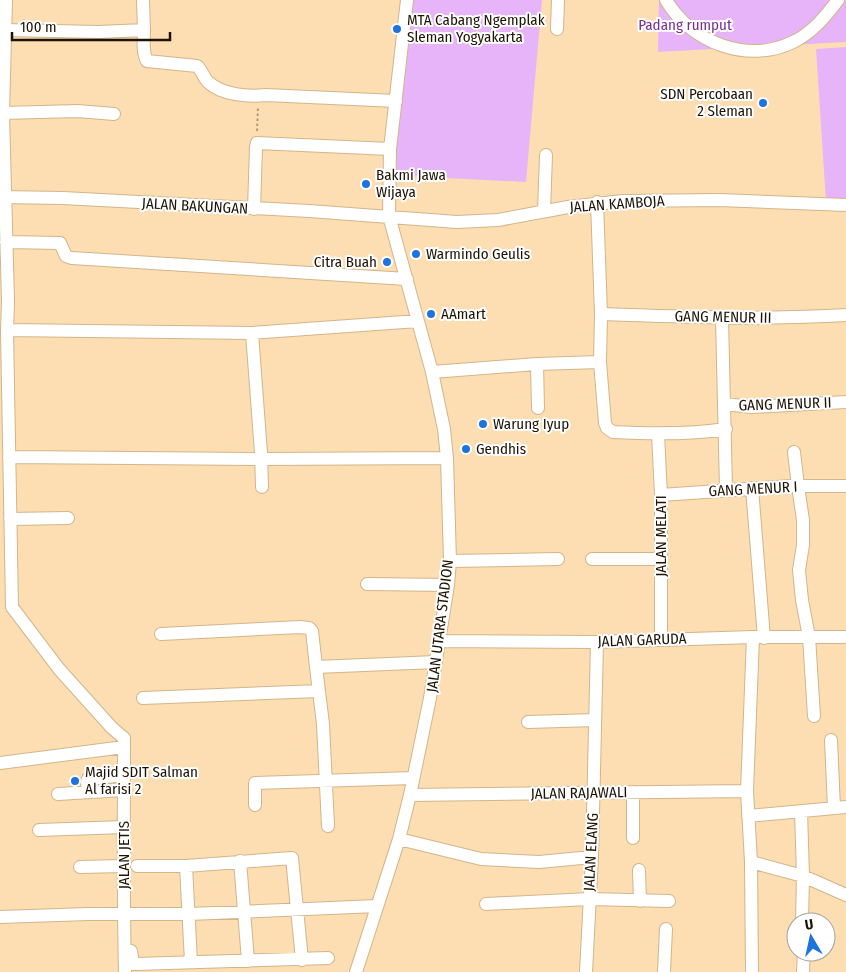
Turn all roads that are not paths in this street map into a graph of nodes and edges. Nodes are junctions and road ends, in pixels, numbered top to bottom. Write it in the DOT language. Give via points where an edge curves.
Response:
graph roads {
  1 [pos="6,0"];
  2 [pos="143,0"];
  3 [pos="407,0"];
  4 [pos="558,0"];
  5 [pos="666,0"];
  6 [pos="838,0"];
  7 [pos="557,29"];
  8 [pos="5,30"];
  9 [pos="144,30"];
  10 [pos="396,101"];
  11 [pos="3,113"];
  12 [pos="114,114"];
  13 [pos="390,150"];
  14 [pos="546,155"];
  15 [pos="3,197"];
  16 [pos="597,202"];
  17 [pos="846,205"];
  18 [pos="254,209"];
  19 [pos="544,211"];
  20 [pos="389,216"];
  21 [pos="6,242"];
  22 [pos="407,278"];
  23 [pos="601,314"];
  24 [pos="846,315"];
  25 [pos="722,318"];
  26 [pos="418,321"];
  27 [pos="7,330"];
  28 [pos="252,333"];
  29 [pos="600,362"];
  30 [pos="537,364"];
  31 [pos="432,372"];
  32 [pos="846,402"];
  33 [pos="725,404"];
  34 [pos="538,408"];
  35 [pos="726,429"];
  36 [pos="658,434"];
  37 [pos="794,452"];
  38 [pos="9,456"];
  39 [pos="447,458"];
  40 [pos="261,459"];
  41 [pos="798,486"];
  42 [pos="846,486"];
  43 [pos="262,487"];
  44 [pos="752,488"];
  45 [pos="726,490"];
  46 [pos="661,495"];
  47 [pos="68,518"];
  48 [pos="10,519"];
  49 [pos="558,559"];
  50 [pos="592,559"];
  51 [pos="662,559"];
  52 [pos="450,561"];
  53 [pos="367,584"];
  54 [pos="448,585"];
  55 [pos="6,609"];
  56 [pos="161,634"];
  57 [pos="758,637"];
  58 [pos="809,637"];
  59 [pos="846,637"];
  60 [pos="660,639"];
  61 [pos="439,641"];
  62 [pos="597,642"];
  63 [pos="436,662"];
  64 [pos="316,667"];
  65 [pos="318,691"];
  66 [pos="143,698"];
  67 [pos="814,716"];
  68 [pos="596,720"];
  69 [pos="528,722"];
  70 [pos="831,740"];
  71 [pos="124,743"];
  72 [pos="0,763"];
  73 [pos="124,775"];
  74 [pos="413,778"];
  75 [pos="326,782"];
  76 [pos="124,790"];
  77 [pos="748,791"];
  78 [pos="88,792"];
  79 [pos="594,792"];
  80 [pos="632,792"];
  81 [pos="58,794"];
  82 [pos="410,795"];
  83 [pos="255,805"];
  84 [pos="840,807"];
  85 [pos="801,811"];
  86 [pos="748,816"];
  87 [pos="328,826"];
  88 [pos="124,827"];
  89 [pos="39,830"];
  90 [pos="633,838"];
  91 [pos="399,839"];
  92 [pos="592,857"];
  93 [pos="240,861"];
  94 [pos="751,862"];
  95 [pos="80,866"];
  96 [pos="122,866"];
  97 [pos="137,866"];
  98 [pos="186,866"];
  99 [pos="639,870"];
  100 [pos="803,876"];
  101 [pos="846,895"];
  102 [pos="589,899"];
  103 [pos="640,901"];
  104 [pos="669,901"];
  105 [pos="486,904"];
  106 [pos="377,906"];
  107 [pos="298,910"];
  108 [pos="244,912"];
  109 [pos="802,912"];
  110 [pos="125,913"];
  111 [pos="189,914"];
  112 [pos="0,918"];
  113 [pos="666,929"];
  114 [pos="131,951"];
  115 [pos="328,958"];
  116 [pos="302,960"];
  117 [pos="248,961"];
  118 [pos="192,962"];
  119 [pos="126,972"];
  120 [pos="356,972"];
  121 [pos="586,972"];
  122 [pos="664,972"];
  123 [pos="752,972"];
  1 -- 8 [label="street"];
  2 -- 9 [label="street"];
  3 -- 10 [label="street, JALAN UTARA STADION"];
  4 -- 7 [label="street"];
  5 -- 6 [label="street" via="678,17 705,38 732,49 752,51 795,41 820,22"];
  8 -- 9 [label="street"];
  8 -- 11 [label="street"];
  9 -- 10 [label="street" via="147,61 197,66 206,81 220,90 258,96"];
  10 -- 13 [label="street, JALAN UTARA STADION"];
  11 -- 12 [label="street" via="78,111"];
  11 -- 15 [label="street"];
  13 -- 18 [label="street" via="257,143"];
  13 -- 20 [label="street, JALAN UTARA STADION"];
  14 -- 19 [label="street"];
  15 -- 18 [label="street, JALAN BAKUNGAN"];
  15 -- 21 [label="street"];
  16 -- 17 [label="street, JALAN KAMBOJA" via="720,200"];
  16 -- 19 [label="street, JALAN KAMBOJA"];
  16 -- 23 [label="street"];
  18 -- 20 [label="street, JALAN BAKUNGAN"];
  19 -- 20 [label="street, JALAN KAMBOJA" via="476,222"];
  20 -- 22 [label="street, JALAN UTARA STADION"];
  21 -- 22 [label="street" via="60,243 66,256 72,258"];
  21 -- 27 [label="street"];
  22 -- 26 [label="street, JALAN UTARA STADION"];
  23 -- 25 [label="street, GANG MENUR III"];
  23 -- 29 [label="street"];
  24 -- 25 [label="street, GANG MENUR III"];
  25 -- 33 [label="street"];
  26 -- 28 [label="street"];
  26 -- 31 [label="street, JALAN UTARA STADION"];
  27 -- 28 [label="street"];
  27 -- 38 [label="street"];
  28 -- 40 [label="street"];
  29 -- 30 [label="street"];
  29 -- 36 [label="street" via="607,428 613,432"];
  30 -- 31 [label="street"];
  30 -- 34 [label="street"];
  31 -- 39 [label="street, JALAN UTARA STADION"];
  32 -- 33 [label="street, GANG MENUR II" via="752,407"];
  33 -- 35 [label="street"];
  35 -- 36 [label="street"];
  35 -- 45 [label="street"];
  36 -- 46 [label="street, JALAN MELATI"];
  37 -- 41 [label="street"];
  38 -- 40 [label="street"];
  38 -- 48 [label="street"];
  39 -- 40 [label="street"];
  39 -- 52 [label="street, JALAN UTARA STADION"];
  40 -- 43 [label="street"];
  41 -- 42 [label="street, GANG MENUR I"];
  41 -- 44 [label="street, GANG MENUR I"];
  41 -- 58 [label="street" via="803,520 800,570"];
  44 -- 45 [label="street, GANG MENUR I"];
  44 -- 57 [label="street"];
  45 -- 46 [label="street, GANG MENUR I"];
  46 -- 51 [label="street, JALAN MELATI"];
  47 -- 48 [label="street"];
  48 -- 55 [label="street"];
  49 -- 52 [label="street"];
  50 -- 51 [label="street"];
  51 -- 60 [label="street, JALAN MELATI"];
  52 -- 54 [label="street, JALAN UTARA STADION"];
  53 -- 54 [label="street"];
  54 -- 61 [label="street, JALAN UTARA STADION"];
  55 -- 71 [label="street"];
  56 -- 64 [label="street" via="309,628 312,630"];
  57 -- 58 [label="street, JALAN GARUDA"];
  57 -- 60 [label="street, JALAN GARUDA"];
  57 -- 77 [label="street"];
  58 -- 59 [label="street, JALAN GARUDA"];
  58 -- 67 [label="street"];
  60 -- 62 [label="street, JALAN GARUDA"];
  61 -- 62 [label="street, JALAN GARUDA"];
  61 -- 63 [label="street, JALAN UTARA STADION"];
  62 -- 68 [label="street, JALAN ELANG"];
  63 -- 64 [label="street"];
  63 -- 74 [label="street, JALAN UTARA STADION"];
  64 -- 65 [label="street"];
  65 -- 66 [label="street"];
  65 -- 75 [label="street"];
  68 -- 69 [label="street"];
  68 -- 79 [label="street, JALAN ELANG"];
  70 -- 84 [label="street"];
  71 -- 72 [label="street"];
  71 -- 73 [label="street, JALAN JETIS"];
  73 -- 76 [label="street, JALAN JETIS"];
  73 -- 78 [label="street" via="88,779"];
  74 -- 75 [label="street"];
  74 -- 82 [label="street, JALAN UTARA STADION"];
  75 -- 83 [label="street" via="255,782"];
  75 -- 87 [label="street"];
  76 -- 78 [label="street"];
  76 -- 88 [label="street, JALAN JETIS"];
  77 -- 80 [label="street, JALAN RAJAWALI"];
  77 -- 86 [label="street"];
  78 -- 81 [label="street"];
  79 -- 80 [label="street, JALAN RAJAWALI"];
  79 -- 82 [label="street, JALAN RAJAWALI"];
  79 -- 92 [label="street, JALAN ELANG"];
  80 -- 90 [label="street"];
  82 -- 91 [label="street, JALAN UTARA STADION"];
  84 -- 85 [label="street"];
  85 -- 86 [label="street"];
  85 -- 100 [label="street"];
  86 -- 94 [label="street"];
  88 -- 89 [label="street"];
  88 -- 96 [label="street, JALAN JETIS"];
  91 -- 92 [label="street" via="481,859 539,862"];
  91 -- 106 [label="street, JALAN UTARA STADION"];
  92 -- 102 [label="street, JALAN ELANG"];
  93 -- 98 [label="street"];
  93 -- 107 [label="street" via="292,858"];
  93 -- 108 [label="street"];
  94 -- 100 [label="street"];
  94 -- 123 [label="street"];
  95 -- 96 [label="street"];
  96 -- 110 [label="street, JALAN JETIS"];
  97 -- 98 [label="street"];
  98 -- 111 [label="street"];
  99 -- 103 [label="street"];
  100 -- 101 [label="street"];
  100 -- 109 [label="street"];
  102 -- 103 [label="street"];
  102 -- 105 [label="street"];
  102 -- 121 [label="street, JALAN ELANG"];
  103 -- 104 [label="street"];
  106 -- 107 [label="street"];
  106 -- 120 [label="street, JALAN UTARA STADION"];
  107 -- 108 [label="street"];
  107 -- 116 [label="street"];
  108 -- 111 [label="street"];
  108 -- 117 [label="street"];
  110 -- 111 [label="street"];
  110 -- 112 [label="street"];
  110 -- 119 [label="street, JALAN JETIS"];
  111 -- 118 [label="street"];
  113 -- 122 [label="street"];
  114 -- 118 [label="street" via="133,964"];
  115 -- 116 [label="street"];
  116 -- 117 [label="street"];
  117 -- 118 [label="street"];
}
